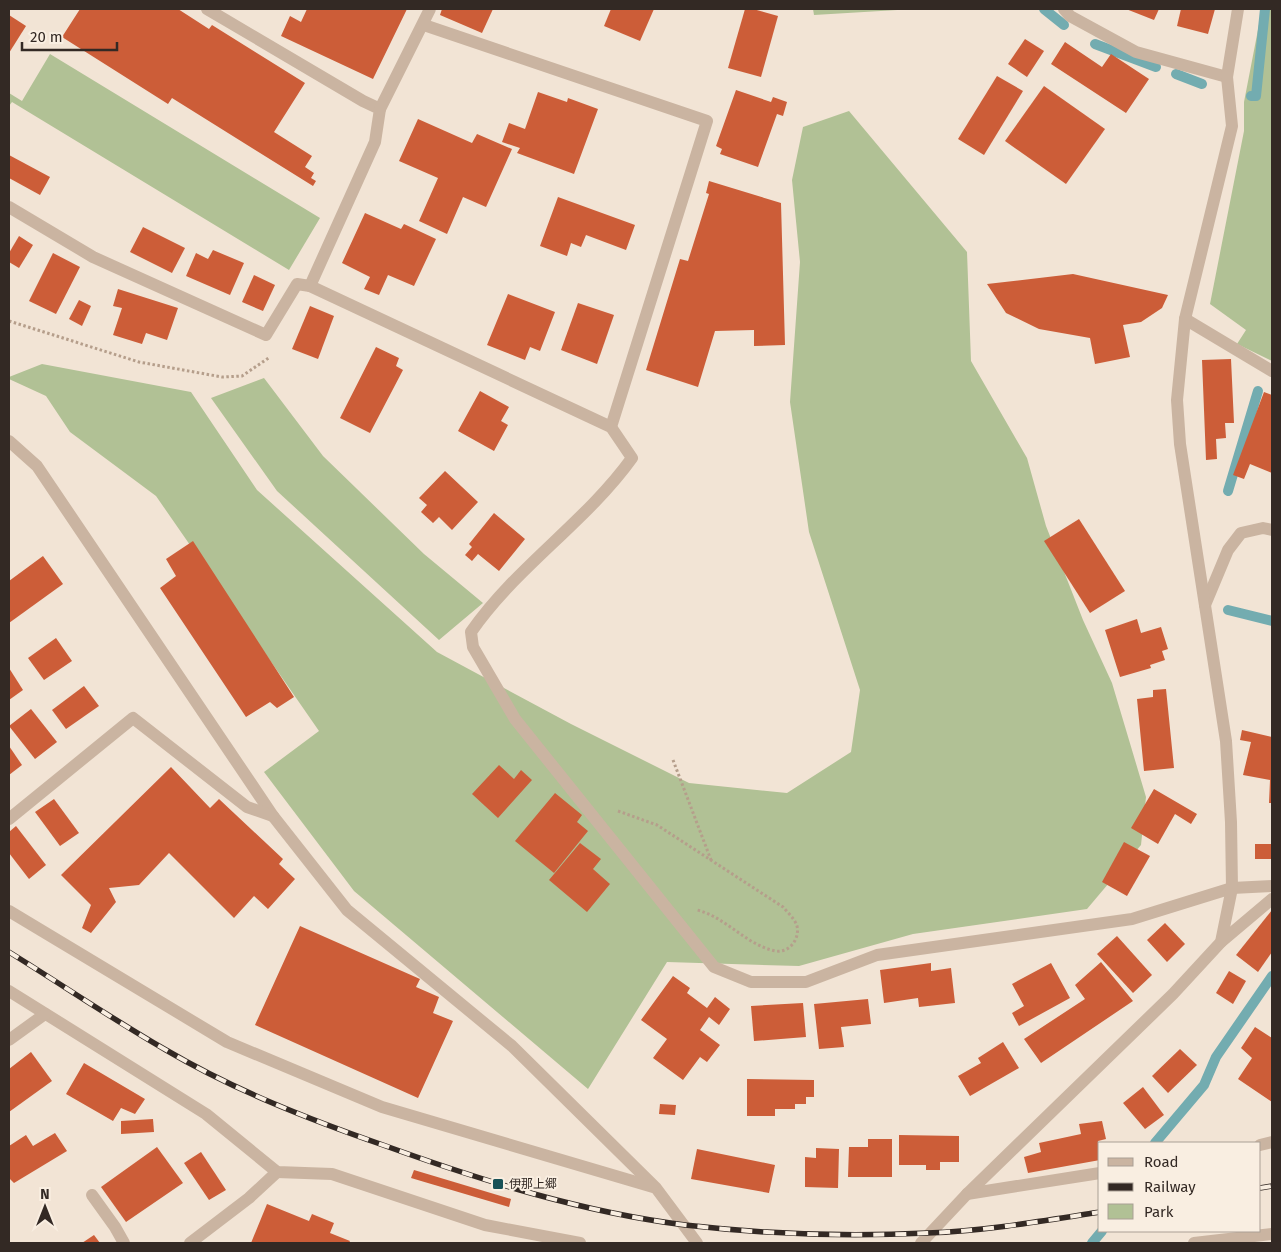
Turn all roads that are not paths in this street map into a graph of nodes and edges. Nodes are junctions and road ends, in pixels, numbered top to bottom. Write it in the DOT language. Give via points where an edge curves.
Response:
graph roads {
  1 [pos="207,9"];
  2 [pos="430,9"];
  3 [pos="1064,9"];
  4 [pos="1238,9"];
  5 [pos="424,25"];
  6 [pos="1227,77"];
  7 [pos="380,109"];
  8 [pos="9,207"];
  9 [pos="310,286"];
  10 [pos="1185,320"];
  11 [pos="1272,371"];
  12 [pos="611,427"];
  13 [pos="9,441"];
  14 [pos="1272,530"];
  15 [pos="1205,606"];
  16 [pos="273,816"];
  17 [pos="9,819"];
  18 [pos="1272,886"];
  19 [pos="1232,888"];
  20 [pos="1272,899"];
  21 [pos="9,911"];
  22 [pos="1221,942"];
  23 [pos="9,991"];
  24 [pos="45,1014"];
  25 [pos="9,1040"];
  26 [pos="278,1172"];
  27 [pos="1098,1173"];
  28 [pos="656,1188"];
  29 [pos="967,1194"];
  30 [pos="92,1195"];
  31 [pos="1272,1234"];
  32 [pos="124,1243"];
  33 [pos="190,1243"];
  34 [pos="580,1243"];
  35 [pos="697,1243"];
  36 [pos="921,1243"];
  37 [pos="1194,1243"];
  1 -- 7 [label="street"];
  2 -- 5 [label="street"];
  3 -- 6 [label="street" via="1070,16 1136,52"];
  4 -- 6 [label="street"];
  5 -- 7 [label="street"];
  5 -- 12 [label="street" via="707,121"];
  6 -- 10 [label="street" via="1232,126"];
  7 -- 9 [label="street" via="375,142"];
  8 -- 9 [label="street" via="93,257 266,335 297,284"];
  9 -- 12 [label="street"];
  10 -- 11 [label="street"];
  10 -- 15 [label="street" via="1177,400 1180,444"];
  12 -- 19 [label="street" via="632,458 545,552 489,606 471,632 473,647 515,720 714,967 751,982 806,982 877,955 1132,919"];
  13 -- 16 [label="street" via="38,466"];
  14 -- 15 [label="street" via="1263,528 1241,533 1228,550"];
  15 -- 19 [label="street" via="1226,741 1232,822"];
  16 -- 17 [label="street" via="248,807 133,718"];
  16 -- 28 [label="street" via="347,910 512,1046"];
  18 -- 19 [label="street"];
  19 -- 22 [label="street"];
  20 -- 22 [label="street"];
  21 -- 28 [label="street" via="227,1042 382,1107"];
  22 -- 29 [label="street" via="1173,994"];
  23 -- 24 [label="street"];
  24 -- 25 [label="street"];
  24 -- 26 [label="street" via="206,1114"];
  26 -- 33 [label="street"];
  26 -- 34 [label="street" via="332,1174 485,1225"];
  27 -- 29 [label="street"];
  28 -- 35 [label="street"];
  29 -- 36 [label="street"];
  30 -- 32 [label="street"];
  31 -- 37 [label="street"];
}
